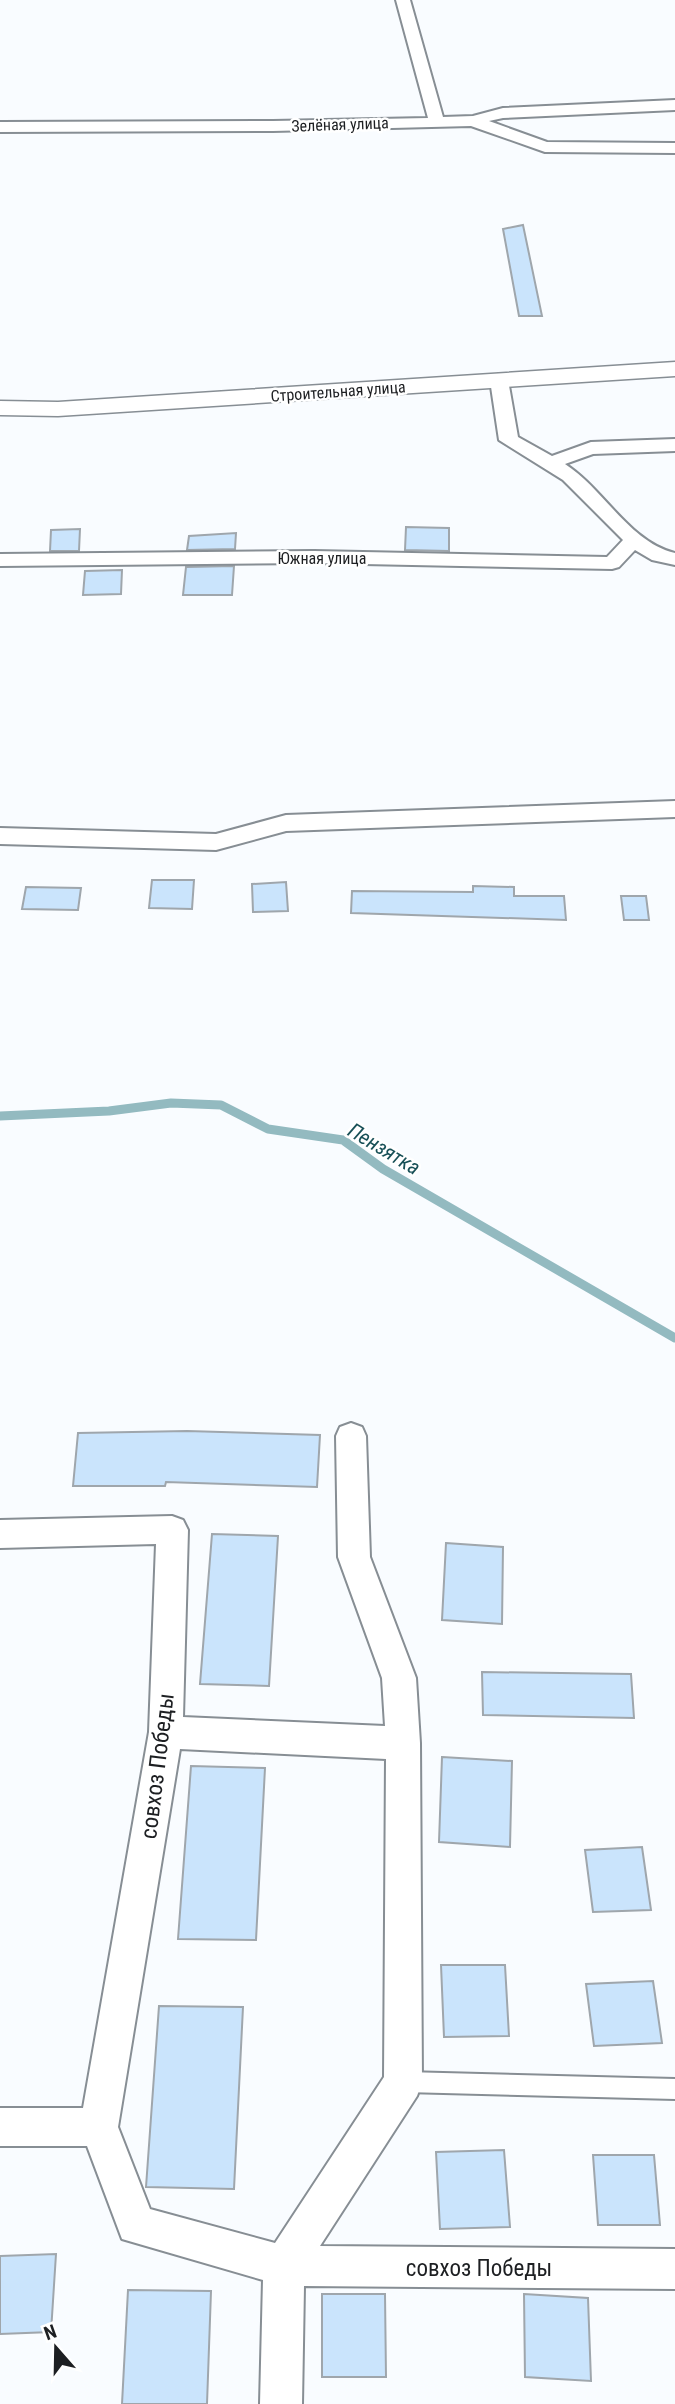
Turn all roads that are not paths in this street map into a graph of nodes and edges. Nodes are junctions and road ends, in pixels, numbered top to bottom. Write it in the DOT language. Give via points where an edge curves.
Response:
graph roads {
  1 [pos="403,0"];
  2 [pos="675,105"];
  3 [pos="473,121"];
  4 [pos="437,122"];
  5 [pos="0,127"];
  6 [pos="675,148"];
  7 [pos="675,369"];
  8 [pos="499,380"];
  9 [pos="0,408"];
  10 [pos="675,445"];
  11 [pos="549,463"];
  12 [pos="634,540"];
  13 [pos="675,559"];
  14 [pos="0,560"];
  15 [pos="675,809"];
  16 [pos="0,836"];
  17 [pos="351,1436"];
  18 [pos="0,1534"];
  19 [pos="166,1732"];
  20 [pos="403,1743"];
  21 [pos="403,2082"];
  22 [pos="675,2089"];
  23 [pos="0,2127"];
  24 [pos="99,2127"];
  25 [pos="284,2266"];
  26 [pos="675,2269"];
  27 [pos="281,2404"];
  1 -- 4 [label="street"];
  2 -- 3 [label="street" via="503,113"];
  3 -- 4 [label="street, Зелёная улица"];
  3 -- 6 [label="street, Зелёная улица" via="545,146"];
  4 -- 5 [label="street, Зелёная улица"];
  7 -- 8 [label="street, Строительная улица"];
  8 -- 9 [label="street, Строительная улица" via="58,409"];
  8 -- 11 [label="street" via="509,440"];
  10 -- 11 [label="street" via="591,448"];
  11 -- 12 [label="street" via="572,477"];
  12 -- 13 [label="street"];
  12 -- 14 [label="street, Южная улица" via="612,563 314,557"];
  15 -- 16 [label="street" via="298,822 216,842"];
  17 -- 20 [label="street" via="354,1558 399,1678"];
  18 -- 19 [label="street, совхоз Победы" via="172,1530"];
  19 -- 20 [label="street"];
  19 -- 24 [label="street, совхоз Победы"];
  20 -- 21 [label="street"];
  21 -- 22 [label="lane"];
  21 -- 25 [label="street"];
  23 -- 24 [label="street"];
  24 -- 25 [label="street, совхоз Победы" via="136,2225"];
  25 -- 26 [label="street, совхоз Победы"];
  25 -- 27 [label="street"];
}
